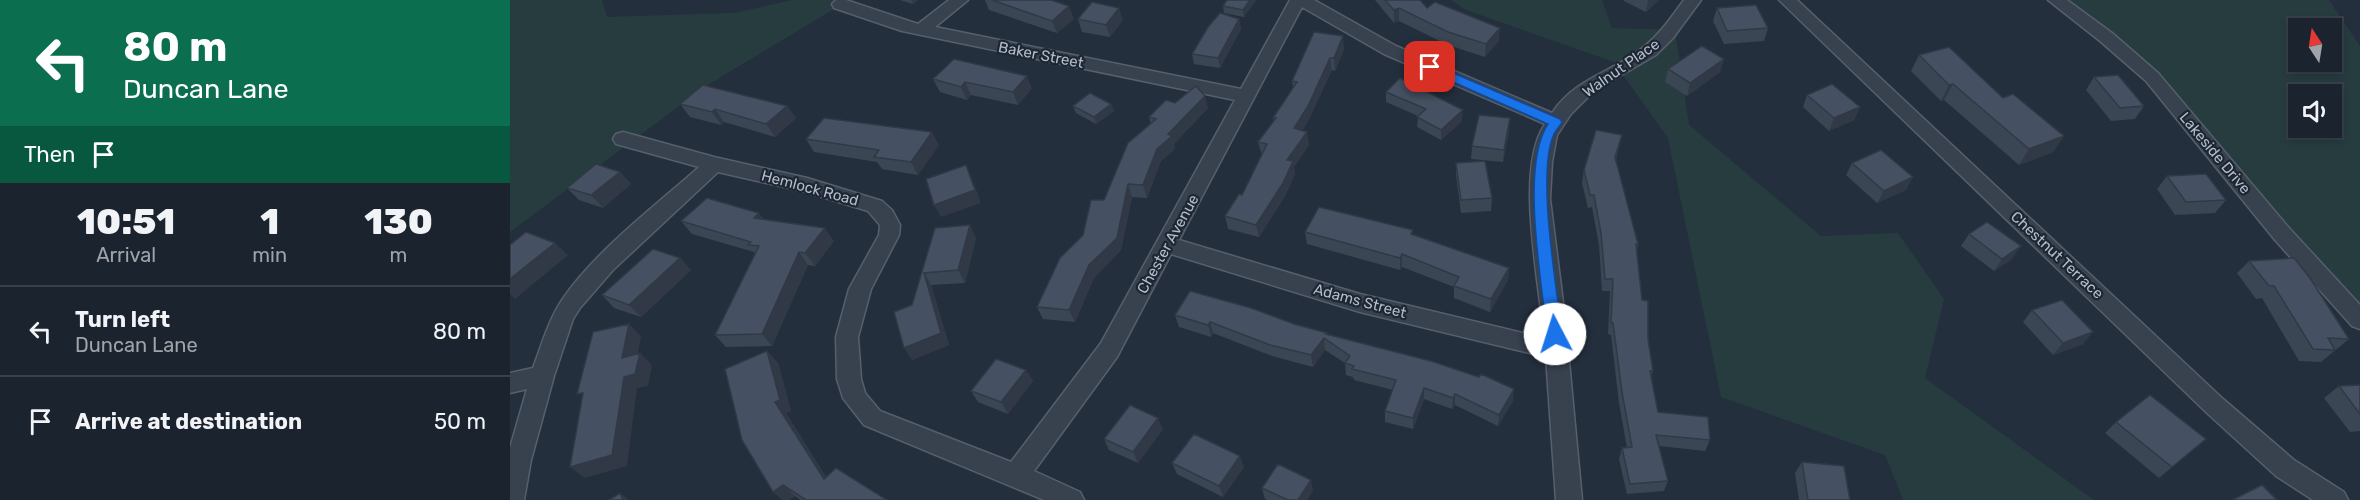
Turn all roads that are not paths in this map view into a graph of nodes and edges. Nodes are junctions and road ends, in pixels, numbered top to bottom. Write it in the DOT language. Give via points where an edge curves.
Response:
graph roads {
  1 [pos="960,0"];
  2 [pos="1300,0"];
  3 [pos="1694,0"];
  4 [pos="1787,0"];
  5 [pos="2056,0"];
  6 [pos="840,4"];
  7 [pos="922,29"];
  8 [pos="1245,96"];
  9 [pos="1556,122"];
  10 [pos="623,139"];
  11 [pos="714,164"];
  12 [pos="1167,245"];
  13 [pos="2360,320"];
  14 [pos="1555,350"];
  15 [pos="542,376"];
  16 [pos="510,383"];
  17 [pos="1016,474"];
  18 [pos="511,500"];
  19 [pos="1071,500"];
  20 [pos="1569,500"];
  21 [pos="2335,500"];
  1 -- 7 [label="street"];
  2 -- 8 [label="street, Chester Avenue"];
  2 -- 9 [label="street" via="1390,50"];
  3 -- 9 [label="street, Walnut Place" via="1650,51 1588,87"];
  4 -- 21 [label="street, Chestnut Terrace" via="2215,406 2285,468"];
  5 -- 13 [label="street, Lakeside Drive" via="2152,77 2282,234"];
  6 -- 7 [label="street, Baker Street"];
  7 -- 8 [label="street, Baker Street"];
  8 -- 12 [label="street, Chester Avenue"];
  9 -- 14 [label="street, Walnut Place" via="1548,134 1542,162 1540,199"];
  10 -- 11 [label="street, Hemlock Road"];
  11 -- 15 [label="street" via="605,264 572,302"];
  11 -- 17 [label="street, Hemlock Road" via="852,198 875,206 885,215 889,235 860,289 847,337 849,379 855,398 872,418"];
  12 -- 14 [label="street, Adams Street" via="1407,314"];
  12 -- 17 [label="street, Chester Avenue" via="1109,350"];
  14 -- 20 [label="street, Walnut Place"];
  15 -- 16 [label="street"];
  15 -- 18 [label="street"];
  17 -- 19 [label="street, Hemlock Road"];
}
